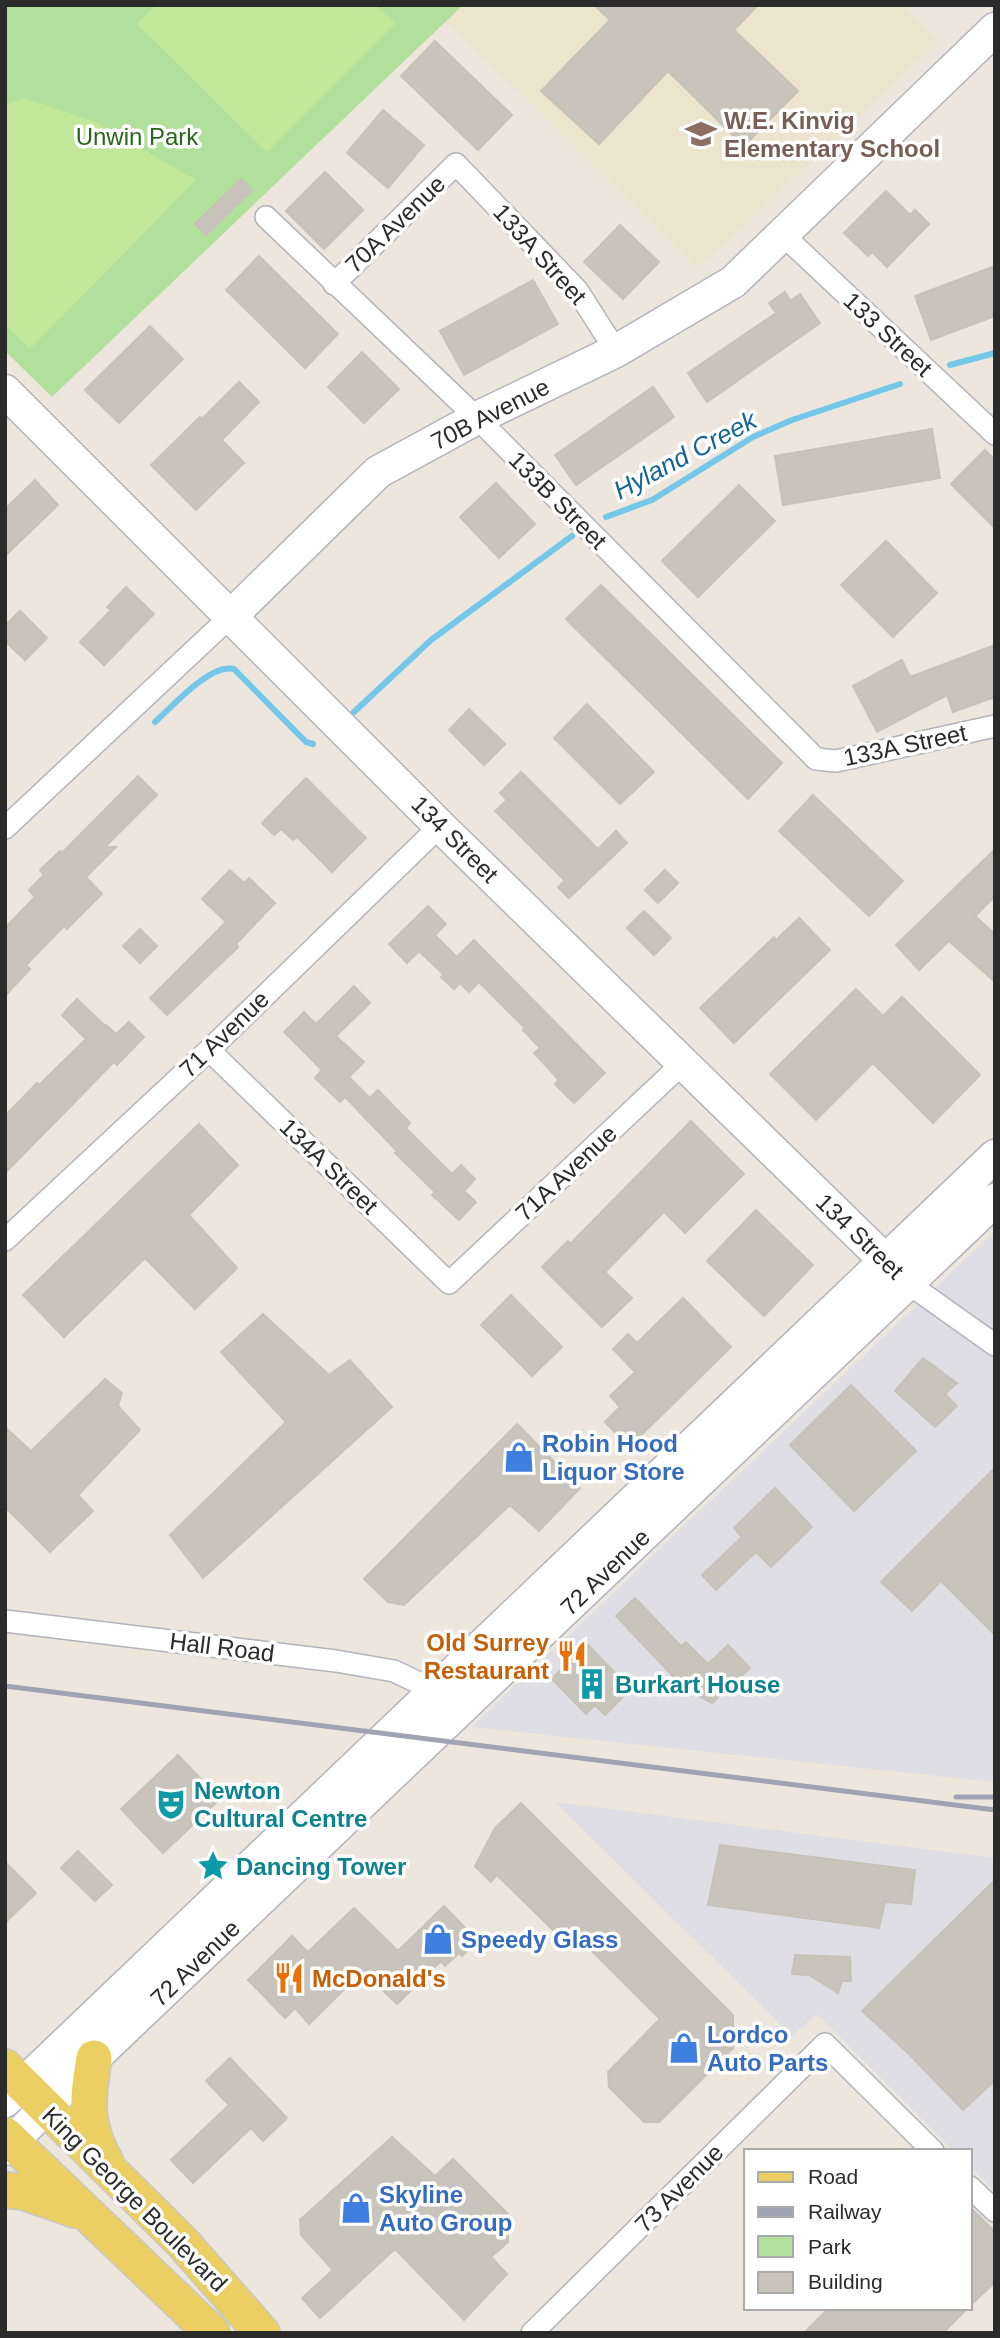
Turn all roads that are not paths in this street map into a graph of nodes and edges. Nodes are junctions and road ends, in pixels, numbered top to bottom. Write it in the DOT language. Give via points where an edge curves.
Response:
graph roads {
  1 [pos="995,29"];
  2 [pos="456,164"];
  3 [pos="265,217"];
  4 [pos="782,234"];
  5 [pos="334,284"];
  6 [pos="616,351"];
  7 [pos="5,391"];
  8 [pos="477,418"];
  9 [pos="995,434"];
  10 [pos="230,616"];
  11 [pos="995,726"];
  12 [pos="816,759"];
  13 [pos="440,826"];
  14 [pos="5,828"];
  15 [pos="209,1050"];
  16 [pos="683,1063"];
  17 [pos="995,1156"];
  18 [pos="995,1200"];
  19 [pos="5,1240"];
  20 [pos="884,1261"];
  21 [pos="449,1283"];
  22 [pos="909,1283"];
  23 [pos="995,1345"];
  24 [pos="5,1621"];
  25 [pos="432,1693"];
  26 [pos="94,2059"];
  27 [pos="20,2090"];
  28 [pos="8,2142"];
  29 [pos="931,2149"];
  30 [pos="111,2172"];
  31 [pos="972,2189"];
  32 [pos="5,2190"];
  33 [pos="995,2211"];
  34 [pos="85,2213"];
  35 [pos="212,2333"];
  36 [pos="262,2333"];
  37 [pos="532,2333"];
  1 -- 4 [label="main road, 70B Avenue"];
  2 -- 5 [label="street, 70A Avenue"];
  2 -- 6 [label="street, 133A Street" via="577,290"];
  3 -- 5 [label="street, 133B Street"];
  4 -- 6 [label="main road, 70B Avenue" via="733,282"];
  4 -- 9 [label="street, 133 Street"];
  5 -- 8 [label="street, 133B Street"];
  6 -- 8 [label="main road, 70B Avenue"];
  7 -- 10 [label="main road, 134 Street"];
  8 -- 10 [label="main road, 70B Avenue" via="369,479"];
  8 -- 12 [label="street, 133B Street"];
  10 -- 13 [label="main road, 134 Street"];
  10 -- 14 [label="street, 70B Avenue"];
  11 -- 12 [label="street, 133A Street" via="835,761"];
  13 -- 15 [label="street, 71 Avenue"];
  13 -- 16 [label="main road, 134 Street"];
  15 -- 19 [label="street, 71 Avenue"];
  15 -- 21 [label="street, 134A Street"];
  16 -- 20 [label="main road, 134 Street"];
  16 -- 21 [label="street, 71A Avenue"];
  17 -- 20 [label="main road, 72 Avenue"];
  18 -- 22 [label="main road, 72 Avenue"];
  20 -- 22 [label="main road, 134 Street"];
  20 -- 25 [label="main road, 72 Avenue"];
  22 -- 23 [label="street"];
  22 -- 26 [label="main road, 72 Avenue"];
  24 -- 25 [label="street, Hall Road" via="336,1661 394,1671"];
  25 -- 27 [label="main road, 72 Avenue"];
  26 -- 27 [label="main road, 72 Avenue"];
  26 -- 30 [label="main road" via="88,2106 95,2142"];
  27 -- 28 [label="main road, 72 Avenue"];
  27 -- 30 [label="main road, King George Boulevard"];
  28 -- 34 [label="main road, King George Boulevard"];
  29 -- 37 [label="street, 73 Avenue" via="825,2044"];
  30 -- 36 [label="main road, King George Boulevard" via="183,2243"];
  31 -- 33 [label="street"];
  32 -- 34 [label="main road"];
  34 -- 35 [label="main road, King George Boulevard"];
}
